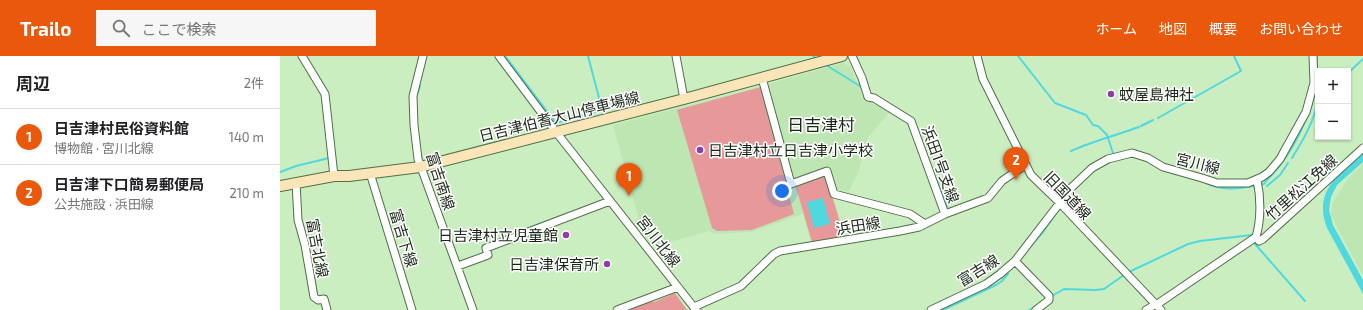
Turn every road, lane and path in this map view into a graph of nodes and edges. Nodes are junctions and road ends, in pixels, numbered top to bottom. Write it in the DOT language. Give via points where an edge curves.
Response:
graph roads {
  1 [pos="302,56"];
  2 [pos="423,56"];
  3 [pos="499,56"];
  4 [pos="676,56"];
  5 [pos="842,56"];
  6 [pos="852,56"];
  7 [pos="977,56"];
  8 [pos="1313,56"];
  9 [pos="762,78"];
  10 [pos="684,99"];
  11 [pos="556,132"];
  12 [pos="1363,148"];
  13 [pos="1024,165"];
  14 [pos="420,167"];
  15 [pos="370,173"];
  16 [pos="334,176"];
  17 [pos="1258,180"];
  18 [pos="296,182"];
  19 [pos="280,186"];
  20 [pos="610,201"];
  21 [pos="1060,203"];
  22 [pos="946,214"];
  23 [pos="925,224"];
  24 [pos="1256,237"];
  25 [pos="1015,261"];
  26 [pos="458,266"];
  27 [pos="678,286"];
  28 [pos="1158,306"];
  29 [pos="695,309"];
  30 [pos="327,310"];
  31 [pos="412,310"];
  32 [pos="473,310"];
  33 [pos="617,310"];
  34 [pos="931,310"];
  35 [pos="1036,310"];
  36 [pos="1146,310"];
  1 -- 16 [label="street" via="325,94"];
  2 -- 14 [label="street, 富吉南線" via="413,96"];
  3 -- 11 [label="street, 宮川北線"];
  4 -- 10 [label="street"];
  5 -- 9 [label="main road, 日吉津伯耆大山停車場線"];
  6 -- 22 [label="street, 浜田1号支線" via="868,97 874,98 911,121"];
  7 -- 13 [label="street, 旧国道線" via="983,79"];
  8 -- 17 [label="street" via="1314,83 1306,112 1280,159"];
  9 -- 10 [label="main road, 日吉津伯耆大山停車場線"];
  9 -- 23 [label="street" via="791,184 827,171 834,194 910,214"];
  10 -- 11 [label="main road, 日吉津伯耆大山停車場線"];
  11 -- 14 [label="main road, 日吉津伯耆大山停車場線"];
  11 -- 20 [label="street, 宮川北線"];
  12 -- 24 [label="street, 竹里松江免線" via="1263,239 1259,241"];
  13 -- 21 [label="street, 旧国道線" via="1031,176"];
  13 -- 22 [label="street, 浜田線" via="1002,181 988,198"];
  14 -- 15 [label="main road, 日吉津伯耆大山停車場線"];
  14 -- 26 [label="street, 富吉南線"];
  15 -- 16 [label="main road, 日吉津伯耆大山停車場線"];
  15 -- 31 [label="street, 富吉下線"];
  16 -- 18 [label="main road, 日吉津伯耆大山停車場線"];
  17 -- 21 [label="street, 宮川線" via="1248,183 1217,183 1163,168 1148,158 1132,153 1108,159 1092,168"];
  17 -- 24 [label="street" via="1259,226"];
  18 -- 19 [label="main road, 日吉津伯耆大山停車場線"];
  18 -- 30 [label="street, 富吉北線" via="298,220 314,297 318,300 324,299"];
  20 -- 26 [label="street" via="486,248 488,255"];
  20 -- 27 [label="street, 宮川北線"];
  21 -- 25 [label="street, 富吉線"];
  21 -- 28 [label="street, 旧国道線"];
  22 -- 23 [label="street, 浜田線"];
  23 -- 29 [label="street, 浜田線" via="900,231 780,251 770,256 741,286"];
  24 -- 28 [label="street"];
  25 -- 34 [label="street, 富吉線" via="986,284"];
  25 -- 35 [label="street" via="1049,296 1050,300"];
  26 -- 32 [label="street, 富吉南線"];
  27 -- 29 [label="street, 宮川北線"];
  27 -- 33 [label="street"];
  28 -- 36 [label="street"];
}
